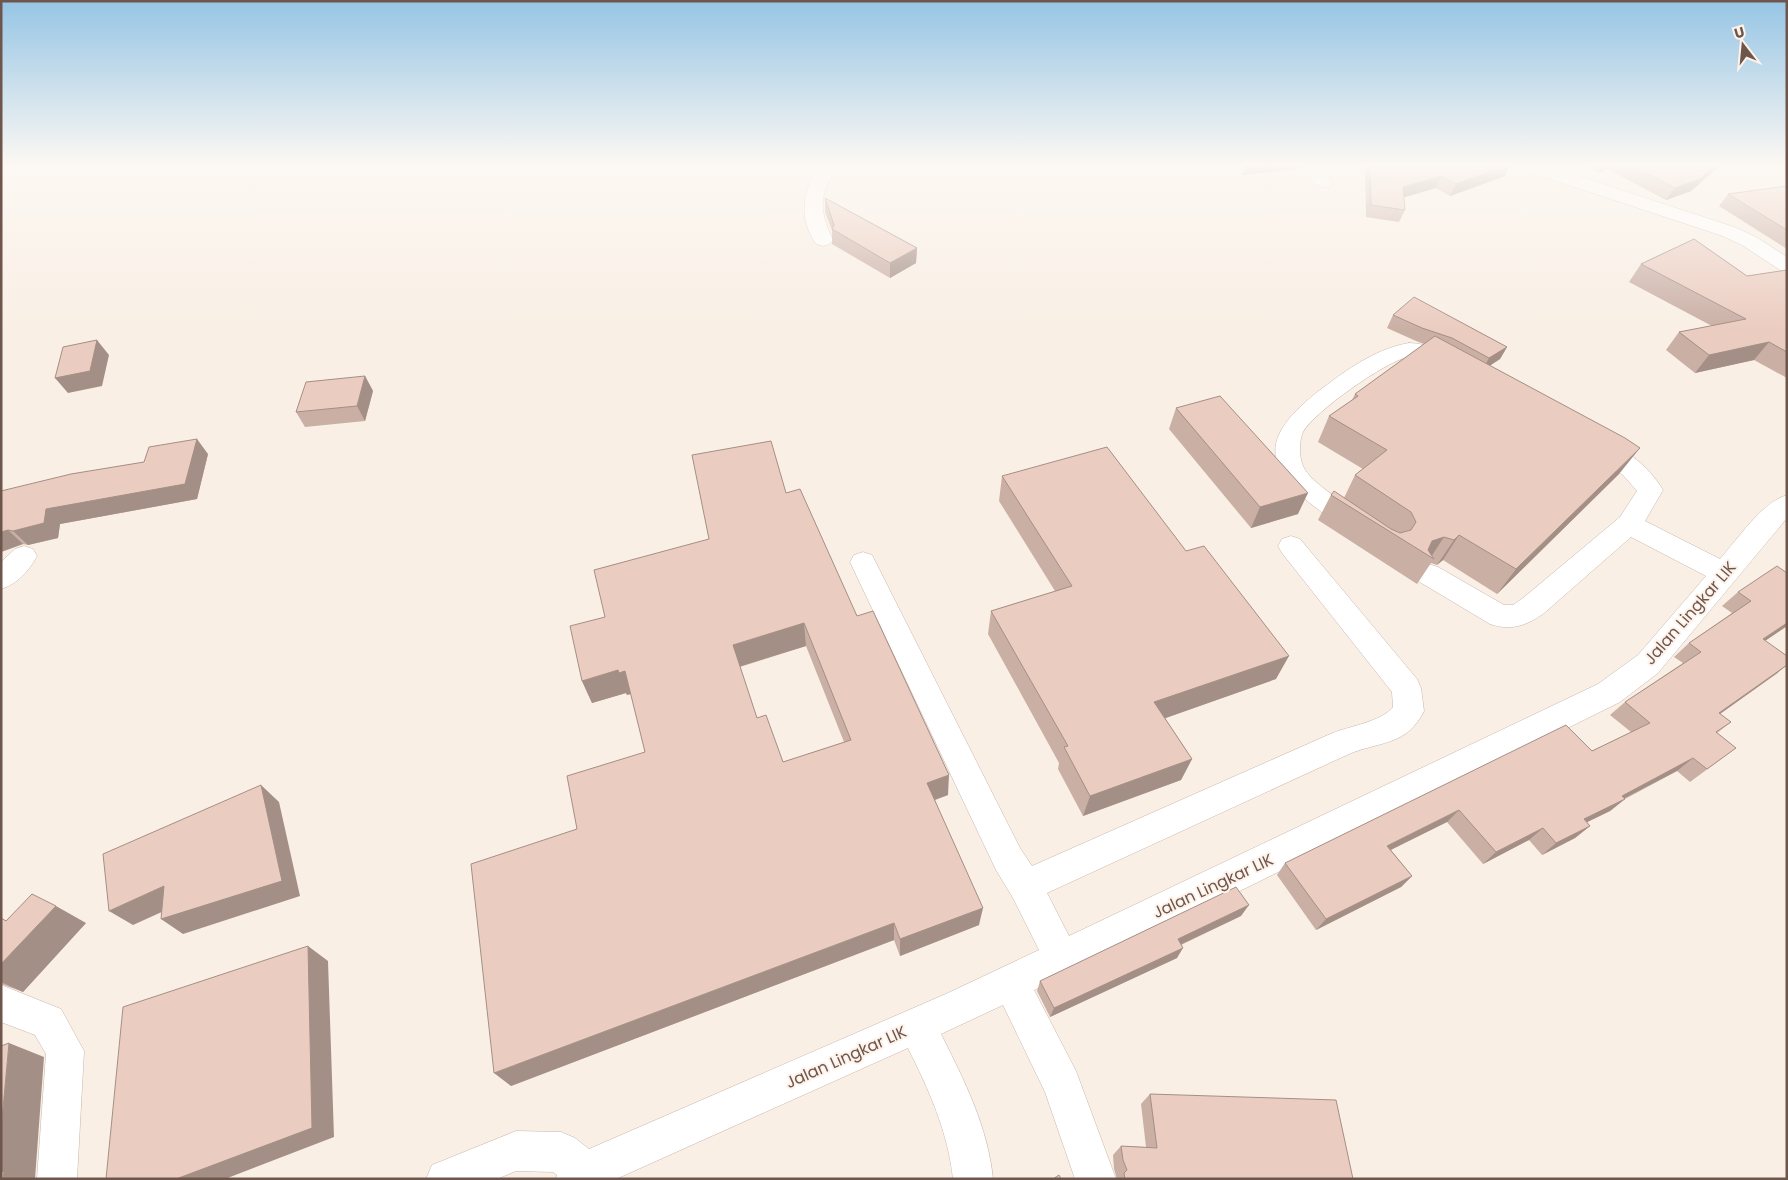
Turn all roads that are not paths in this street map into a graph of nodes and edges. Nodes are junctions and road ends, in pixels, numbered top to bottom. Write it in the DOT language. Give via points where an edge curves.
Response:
graph roads {
  1 [pos="813,220"];
  2 [pos="1694,220"];
  3 [pos="823,240"];
  4 [pos="1787,266"];
  5 [pos="1470,376"];
  6 [pos="1572,432"];
  7 [pos="1787,504"];
  8 [pos="1629,524"];
  9 [pos="1378,540"];
  10 [pos="1291,546"];
  11 [pos="24,556"];
  12 [pos="863,562"];
  13 [pos="1428,574"];
  14 [pos="1725,574"];
  15 [pos="1,578"];
  16 [pos="1025,886"];
  17 [pos="1060,957"];
  18 [pos="1011,982"];
  19 [pos="1,1003"];
  20 [pos="917,1026"];
  21 [pos="580,1175"];
  22 [pos="57,1179"];
  23 [pos="446,1179"];
  24 [pos="973,1179"];
  25 [pos="1096,1179"];
  1 -- 3 [label="street"];
  2 -- 4 [label="street" via="1727,231"];
  5 -- 9 [label="street" via="1436,357 1416,350 1404,350 1370,366 1327,396 1294,428 1287,449 1291,467 1307,486"];
  6 -- 8 [label="street" via="1615,456 1639,474 1650,490"];
  7 -- 14 [label="street, Jalan Lingkar LIK"];
  8 -- 13 [label="street" via="1518,616 1500,616"];
  8 -- 14 [label="street"];
  10 -- 16 [label="street" via="1406,688 1409,711 1398,726 1375,735 1354,738 1316,754"];
  11 -- 15 [label="street"];
  12 -- 16 [label="street" via="1008,859"];
  14 -- 17 [label="street, Jalan Lingkar LIK" via="1648,664 1609,693"];
  16 -- 17 [label="street"];
  17 -- 18 [label="street, Jalan Lingkar LIK"];
  18 -- 20 [label="street, Jalan Lingkar LIK"];
  18 -- 25 [label="street" via="1062,1085"];
  19 -- 22 [label="street" via="48,1022 65,1051"];
  20 -- 21 [label="street, Jalan Lingkar LIK"];
  20 -- 24 [label="street" via="947,1086 973,1160"];
  21 -- 23 [label="street" via="561,1152 516,1151"];
}
